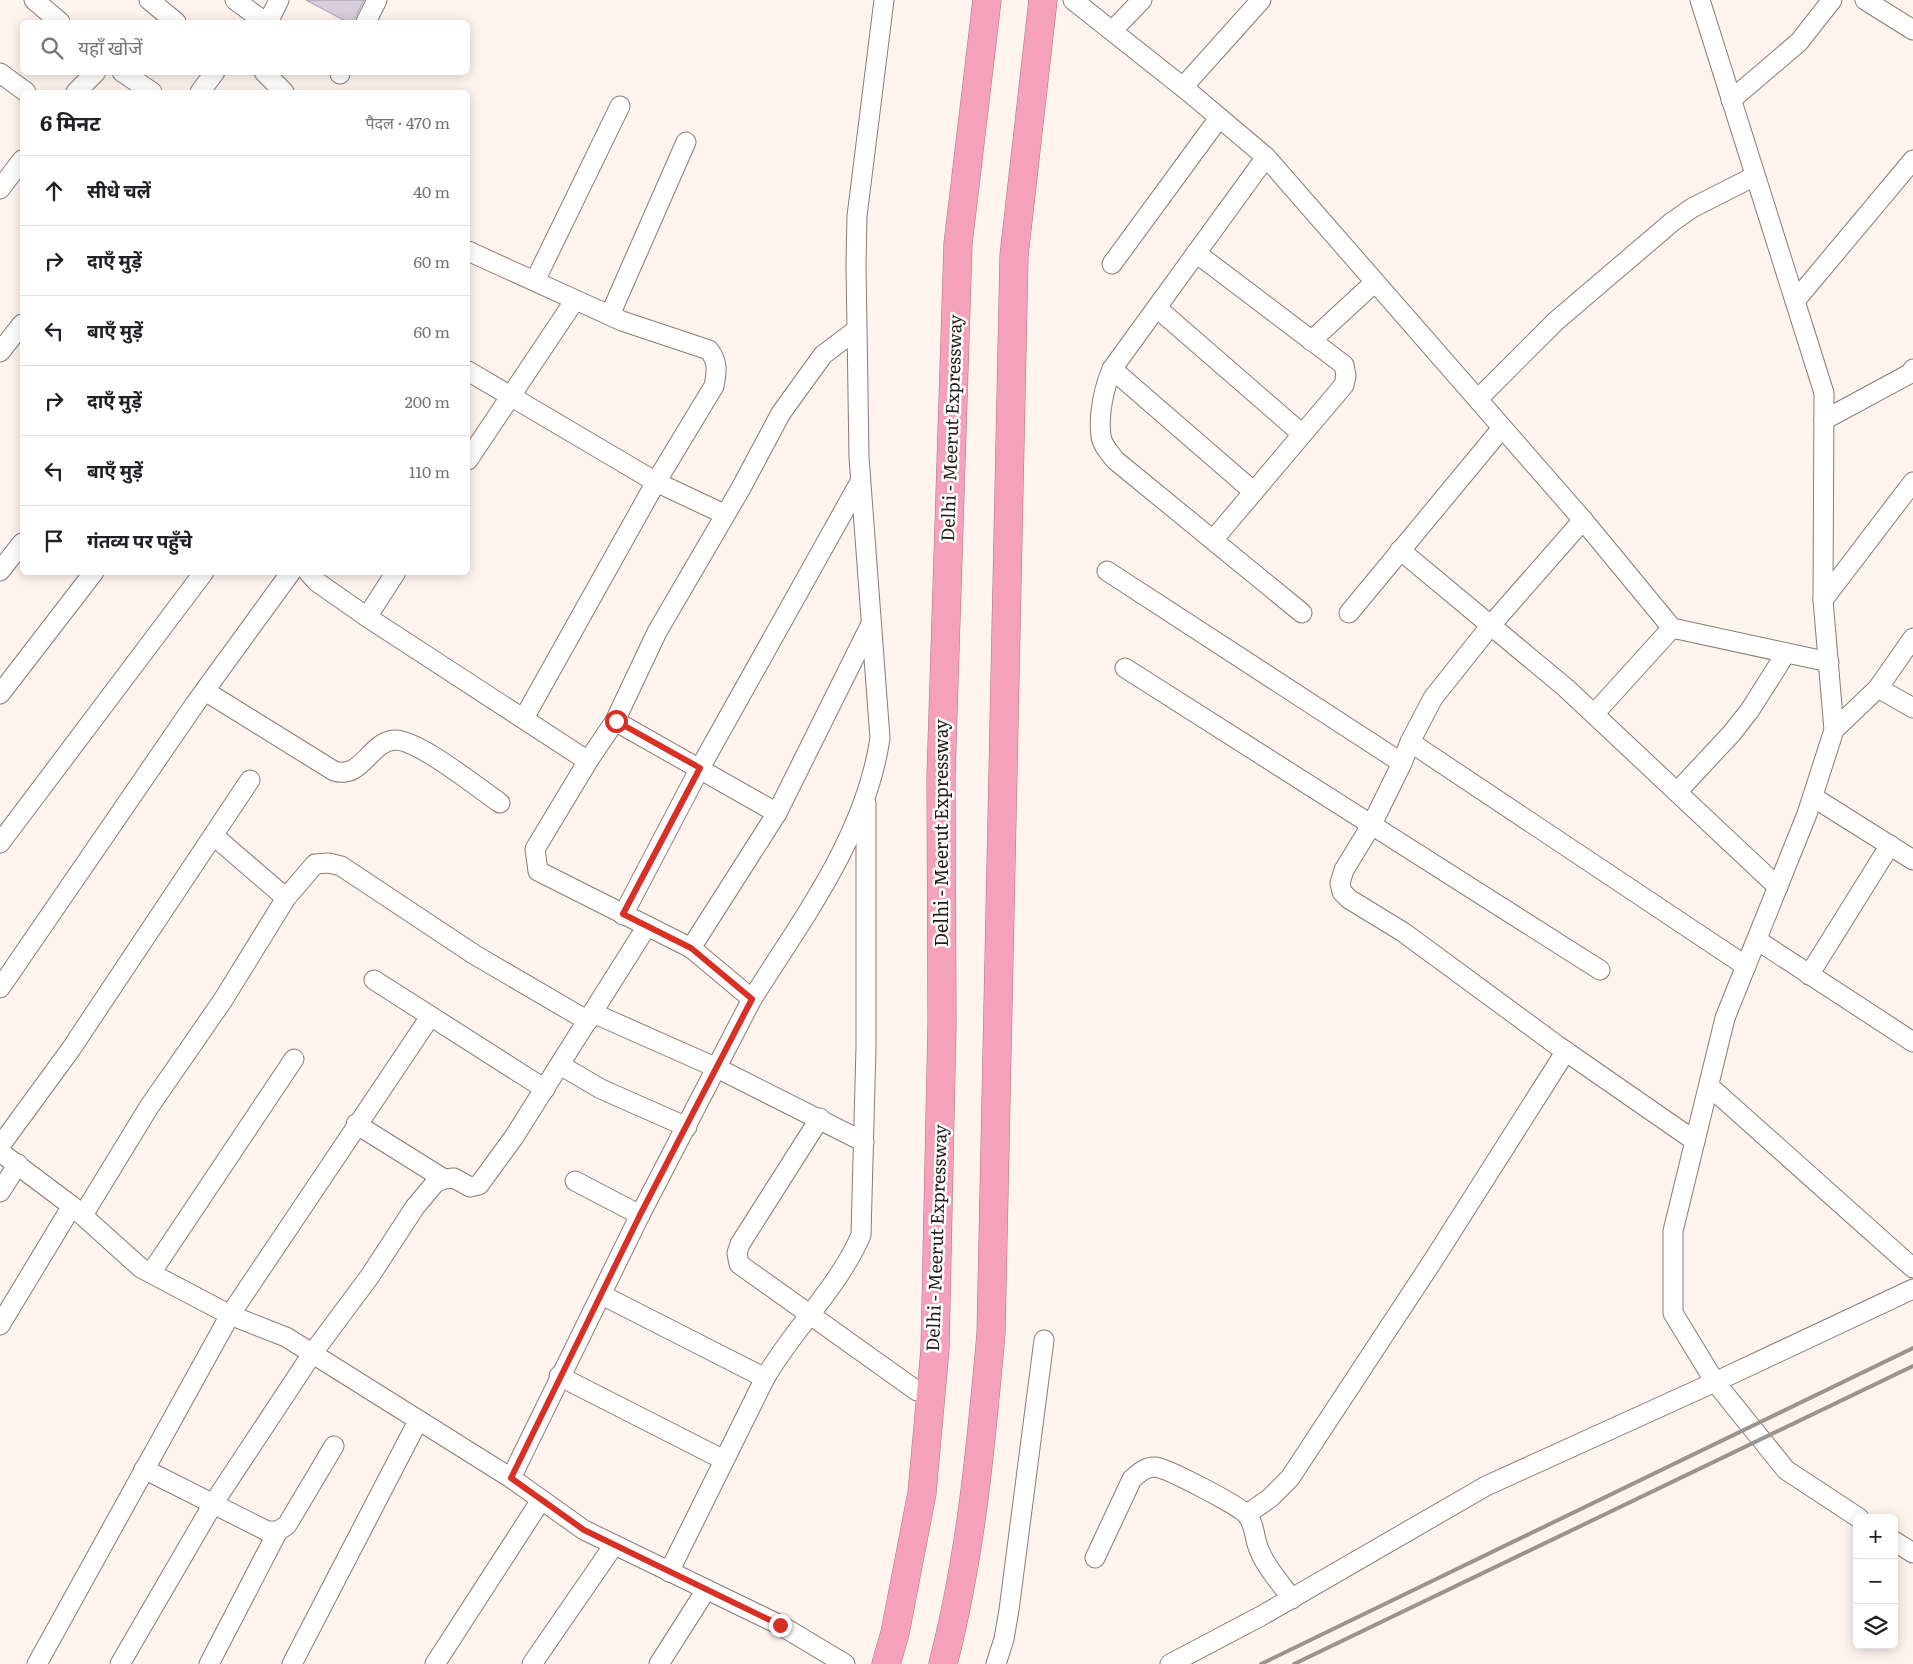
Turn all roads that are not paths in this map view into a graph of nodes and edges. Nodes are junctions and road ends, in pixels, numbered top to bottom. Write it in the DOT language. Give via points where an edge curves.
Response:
graph roads {
  1 [pos="34,0"];
  2 [pos="149,0"];
  3 [pos="235,0"];
  4 [pos="279,0"];
  5 [pos="377,0"];
  6 [pos="884,0"];
  7 [pos="986,0"];
  8 [pos="1043,0"];
  9 [pos="1073,0"];
  10 [pos="1142,0"];
  11 [pos="1261,0"];
  12 [pos="1700,0"];
  13 [pos="1832,0"];
  14 [pos="1865,0"];
  15 [pos="58,20"];
  16 [pos="174,20"];
  17 [pos="264,20"];
  18 [pos="268,20"];
  19 [pos="367,20"];
  20 [pos="1913,30"];
  21 [pos="1112,32"];
  22 [pos="0,73"];
  23 [pos="93,75"];
  24 [pos="126,75"];
  25 [pos="213,75"];
  26 [pos="267,75"];
  27 [pos="1183,87"];
  28 [pos="23,90"];
  29 [pos="78,90"];
  30 [pos="149,90"];
  31 [pos="202,90"];
  32 [pos="282,90"];
  33 [pos="1731,100"];
  34 [pos="620,106"];
  35 [pos="1219,118"];
  36 [pos="686,142"];
  37 [pos="1266,157"];
  38 [pos="1913,160"];
  39 [pos="20,162"];
  40 [pos="1755,176"];
  41 [pos="1,184"];
  42 [pos="470,252"];
  43 [pos="1196,253"];
  44 [pos="1112,264"];
  45 [pos="535,282"];
  46 [pos="1375,282"];
  47 [pos="575,300"];
  48 [pos="1794,301"];
  49 [pos="1157,308"];
  50 [pos="610,315"];
  51 [pos="20,327"];
  52 [pos="856,330"];
  53 [pos="1311,341"];
  54 [pos="8,346"];
  55 [pos="1112,369"];
  56 [pos="1913,369"];
  57 [pos="470,372"];
  58 [pos="509,395"];
  59 [pos="1478,399"];
  60 [pos="1824,420"];
  61 [pos="1502,428"];
  62 [pos="1302,434"];
  63 [pos="470,457"];
  64 [pos="656,482"];
  65 [pos="860,482"];
  66 [pos="1913,482"];
  67 [pos="1254,492"];
  68 [pos="724,514"];
  69 [pos="1583,520"];
  70 [pos="1213,540"];
  71 [pos="20,546"];
  72 [pos="1400,550"];
  73 [pos="1106,570"];
  74 [pos="0,571"];
  75 [pos="92,575"];
  76 [pos="202,575"];
  77 [pos="289,575"];
  78 [pos="311,575"];
  79 [pos="394,575"];
  80 [pos="1823,600"];
  81 [pos="1302,613"];
  82 [pos="1349,613"];
  83 [pos="367,617"];
  84 [pos="871,623"];
  85 [pos="1492,625"];
  86 [pos="1672,628"];
  87 [pos="1913,638"];
  88 [pos="1786,653"];
  89 [pos="1829,662"];
  90 [pos="1125,668"];
  91 [pos="1878,688"];
  92 [pos="205,691"];
  93 [pos="0,694"];
  94 [pos="1913,708"];
  95 [pos="1594,714"];
  96 [pos="524,718"];
  97 [pos="616,721"];
  98 [pos="1834,730"];
  99 [pos="1410,742"];
  100 [pos="588,761"];
  101 [pos="1402,764"];
  102 [pos="700,768"];
  103 [pos="250,780"];
  104 [pos="1676,792"];
  105 [pos="866,796"];
  106 [pos="1813,796"];
  107 [pos="500,803"];
  108 [pos="777,813"];
  109 [pos="1372,824"];
  110 [pos="214,836"];
  111 [pos="0,844"];
  112 [pos="1890,845"];
  113 [pos="1913,860"];
  114 [pos="1778,887"];
  115 [pos="286,898"];
  116 [pos="623,914"];
  117 [pos="647,926"];
  118 [pos="1757,940"];
  119 [pos="691,948"];
  120 [pos="1746,966"];
  121 [pos="1600,970"];
  122 [pos="1809,975"];
  123 [pos="374,980"];
  124 [pos="0,988"];
  125 [pos="752,999"];
  126 [pos="430,1017"];
  127 [pos="590,1017"];
  128 [pos="1911,1037"];
  129 [pos="1566,1051"];
  130 [pos="294,1060"];
  131 [pos="560,1065"];
  132 [pos="717,1068"];
  133 [pos="1709,1086"];
  134 [pos="545,1089"];
  135 [pos="820,1118"];
  136 [pos="356,1124"];
  137 [pos="687,1126"];
  138 [pos="1695,1141"];
  139 [pos="864,1142"];
  140 [pos="0,1146"];
  141 [pos="0,1152"];
  142 [pos="18,1164"];
  143 [pos="444,1179"];
  144 [pos="575,1182"];
  145 [pos="0,1192"];
  146 [pos="77,1210"];
  147 [pos="640,1215"];
  148 [pos="1913,1268"];
  149 [pos="151,1273"];
  150 [pos="1913,1289"];
  151 [pos="602,1295"];
  152 [pos="810,1313"];
  153 [pos="230,1315"];
  154 [pos="0,1325"];
  155 [pos="1044,1340"];
  156 [pos="312,1354"];
  157 [pos="559,1376"];
  158 [pos="765,1378"];
  159 [pos="1715,1382"];
  160 [pos="917,1391"];
  161 [pos="418,1421"];
  162 [pos="334,1446"];
  163 [pos="724,1460"];
  164 [pos="144,1469"];
  165 [pos="511,1478"];
  166 [pos="540,1500"];
  167 [pos="213,1504"];
  168 [pos="1247,1514"];
  169 [pos="1853,1514"];
  170 [pos="278,1531"];
  171 [pos="1898,1544"];
  172 [pos="614,1545"];
  173 [pos="1913,1553"];
  174 [pos="1095,1558"];
  175 [pos="670,1572"];
  176 [pos="706,1590"];
  177 [pos="1292,1598"];
  178 [pos="37,1664"];
  179 [pos="120,1664"];
  180 [pos="209,1664"];
  181 [pos="292,1664"];
  182 [pos="435,1664"];
  183 [pos="532,1664"];
  184 [pos="659,1664"];
  185 [pos="845,1664"];
  186 [pos="886,1664"];
  187 [pos="944,1664"];
  188 [pos="996,1664"];
  189 [pos="1170,1664"];
  1 -- 15 [label="street"];
  2 -- 16 [label="street"];
  3 -- 17 [label="street"];
  4 -- 18 [label="street"];
  5 -- 19 [label="street"];
  6 -- 52 [label="street" via="857,216"];
  7 -- 186 [label="highway, Delhi - Meerut Expressway" via="958,244 941,776 942,1024 935,1349 922,1493"];
  8 -- 187 [label="highway" via="1014,256 991,1334 979,1473 956,1614"];
  9 -- 21 [label="street"];
  10 -- 21 [label="street"];
  11 -- 27 [label="street"];
  12 -- 33 [label="street"];
  13 -- 33 [label="street" via="1799,42"];
  14 -- 20 [label="street"];
  21 -- 27 [label="street"];
  22 -- 28 [label="street"];
  23 -- 29 [label="street"];
  24 -- 30 [label="street"];
  25 -- 31 [label="street"];
  26 -- 32 [label="street"];
  27 -- 35 [label="street"];
  33 -- 40 [label="street"];
  34 -- 45 [label="street"];
  35 -- 37 [label="street"];
  35 -- 44 [label="street"];
  36 -- 50 [label="street"];
  37 -- 43 [label="street"];
  37 -- 46 [label="street"];
  38 -- 48 [label="street"];
  39 -- 41 [label="street"];
  40 -- 48 [label="street"];
  40 -- 59 [label="street" via="1692,208 1672,222 1556,321"];
  42 -- 45 [label="street"];
  43 -- 49 [label="street"];
  43 -- 53 [label="street"];
  45 -- 47 [label="street"];
  46 -- 53 [label="street"];
  46 -- 59 [label="street"];
  47 -- 50 [label="street"];
  47 -- 58 [label="street"];
  48 -- 60 [label="street" via="1824,393"];
  49 -- 55 [label="street"];
  49 -- 62 [label="street"];
  50 -- 64 [label="street" via="708,350 716,359 714,386"];
  51 -- 54 [label="street"];
  52 -- 65 [label="street"];
  52 -- 68 [label="street" via="823,355 795,392"];
  53 -- 62 [label="street" via="1344,365 1346,376 1344,385"];
  55 -- 67 [label="street"];
  55 -- 70 [label="street" via="1102,407 1101,436 1105,446 1115,460"];
  56 -- 60 [label="street"];
  57 -- 58 [label="street"];
  58 -- 63 [label="street"];
  58 -- 64 [label="street"];
  59 -- 61 [label="street"];
  60 -- 80 [label="street"];
  61 -- 69 [label="street"];
  61 -- 72 [label="street"];
  62 -- 67 [label="street"];
  64 -- 68 [label="street"];
  64 -- 96 [label="street"];
  65 -- 84 [label="street"];
  65 -- 102 [label="street"];
  66 -- 80 [label="street"];
  67 -- 70 [label="street"];
  68 -- 97 [label="street" via="657,632"];
  69 -- 85 [label="street"];
  69 -- 86 [label="street"];
  70 -- 81 [label="street"];
  71 -- 74 [label="street"];
  72 -- 82 [label="street"];
  72 -- 85 [label="street"];
  73 -- 101 [label="street"];
  75 -- 93 [label="street"];
  76 -- 111 [label="street"];
  77 -- 92 [label="street"];
  78 -- 83 [label="street"];
  79 -- 83 [label="street"];
  80 -- 89 [label="street"];
  83 -- 96 [label="street"];
  84 -- 105 [label="street" via="880,738"];
  84 -- 108 [label="street"];
  85 -- 95 [label="street"];
  85 -- 99 [label="street" via="1433,698"];
  86 -- 88 [label="street"];
  86 -- 95 [label="street"];
  87 -- 91 [label="street"];
  88 -- 89 [label="street"];
  88 -- 104 [label="street" via="1736,728"];
  89 -- 98 [label="street"];
  90 -- 109 [label="street"];
  91 -- 94 [label="street"];
  91 -- 98 [label="street"];
  92 -- 107 [label="street" via="334,771 343,774 352,771 381,746 394,740 404,741 419,747"];
  92 -- 124 [label="street"];
  95 -- 104 [label="street"];
  96 -- 100 [label="street"];
  97 -- 100 [label="street"];
  97 -- 102 [label="street"];
  98 -- 106 [label="street"];
  99 -- 101 [label="street"];
  99 -- 120 [label="street"];
  100 -- 116 [label="street" via="535,849 538,871"];
  101 -- 109 [label="street"];
  102 -- 108 [label="street"];
  102 -- 116 [label="street"];
  103 -- 110 [label="street"];
  104 -- 114 [label="street"];
  105 -- 125 [label="street" via="834,868"];
  105 -- 139 [label="street"];
  106 -- 112 [label="street"];
  106 -- 114 [label="street"];
  108 -- 119 [label="street"];
  109 -- 121 [label="street"];
  109 -- 129 [label="street" via="1344,870 1340,883 1342,892 1404,932"];
  110 -- 115 [label="street"];
  110 -- 140 [label="street" via="71,1049"];
  112 -- 113 [label="street"];
  112 -- 122 [label="street"];
  114 -- 118 [label="street"];
  115 -- 127 [label="street" via="315,864 341,866 475,956"];
  115 -- 146 [label="street" via="223,1000"];
  116 -- 117 [label="street"];
  117 -- 119 [label="street"];
  117 -- 127 [label="street"];
  118 -- 120 [label="street"];
  118 -- 122 [label="street"];
  119 -- 125 [label="street"];
  120 -- 133 [label="street" via="1726,1018"];
  122 -- 128 [label="street"];
  123 -- 126 [label="street"];
  125 -- 132 [label="street"];
  126 -- 134 [label="street"];
  126 -- 136 [label="street"];
  127 -- 131 [label="street"];
  127 -- 132 [label="street"];
  129 -- 138 [label="street"];
  129 -- 168 [label="street" via="1290,1478"];
  130 -- 149 [label="street"];
  131 -- 134 [label="street"];
  131 -- 137 [label="street" via="601,1089"];
  132 -- 135 [label="street"];
  132 -- 137 [label="street"];
  133 -- 138 [label="street"];
  133 -- 148 [label="street"];
  134 -- 143 [label="street" via="479,1185 470,1187 454,1178"];
  135 -- 139 [label="street"];
  135 -- 152 [label="street" via="737,1253 739,1264 747,1272"];
  136 -- 143 [label="street"];
  136 -- 153 [label="street"];
  137 -- 147 [label="street"];
  138 -- 159 [label="street" via="1672,1231 1672,1313"];
  139 -- 152 [label="street" via="861,1235 855,1249"];
  141 -- 142 [label="street"];
  142 -- 145 [label="street"];
  142 -- 146 [label="street"];
  143 -- 156 [label="street" via="436,1182 415,1207 370,1276"];
  144 -- 147 [label="street"];
  146 -- 149 [label="street"];
  146 -- 154 [label="street"];
  147 -- 151 [label="street"];
  149 -- 153 [label="street"];
  150 -- 159 [label="street"];
  151 -- 157 [label="street"];
  151 -- 158 [label="street"];
  152 -- 158 [label="street"];
  152 -- 160 [label="street"];
  153 -- 156 [label="street" via="286,1337"];
  153 -- 164 [label="street"];
  155 -- 188 [label="street" via="1009,1610"];
  156 -- 161 [label="street"];
  156 -- 167 [label="street"];
  157 -- 163 [label="street"];
  157 -- 165 [label="street"];
  158 -- 163 [label="street"];
  159 -- 169 [label="street" via="1786,1470"];
  159 -- 177 [label="street" via="1486,1486"];
  161 -- 165 [label="street"];
  161 -- 181 [label="street"];
  162 -- 170 [label="street" via="287,1525"];
  163 -- 175 [label="street"];
  164 -- 167 [label="street"];
  164 -- 178 [label="street"];
  165 -- 166 [label="street"];
  166 -- 172 [label="street" via="584,1530"];
  166 -- 182 [label="street"];
  167 -- 170 [label="street" via="267,1531"];
  167 -- 179 [label="street"];
  168 -- 174 [label="street" via="1170,1471 1154,1467 1143,1470 1132,1479"];
  168 -- 177 [label="street" via="1263,1558"];
  170 -- 180 [label="street"];
  171 -- 173 [label="street"];
  172 -- 175 [label="street"];
  172 -- 183 [label="street"];
  175 -- 176 [label="street"];
  176 -- 184 [label="street"];
  176 -- 185 [label="street" via="780,1625"];
  177 -- 189 [label="street"];
}
